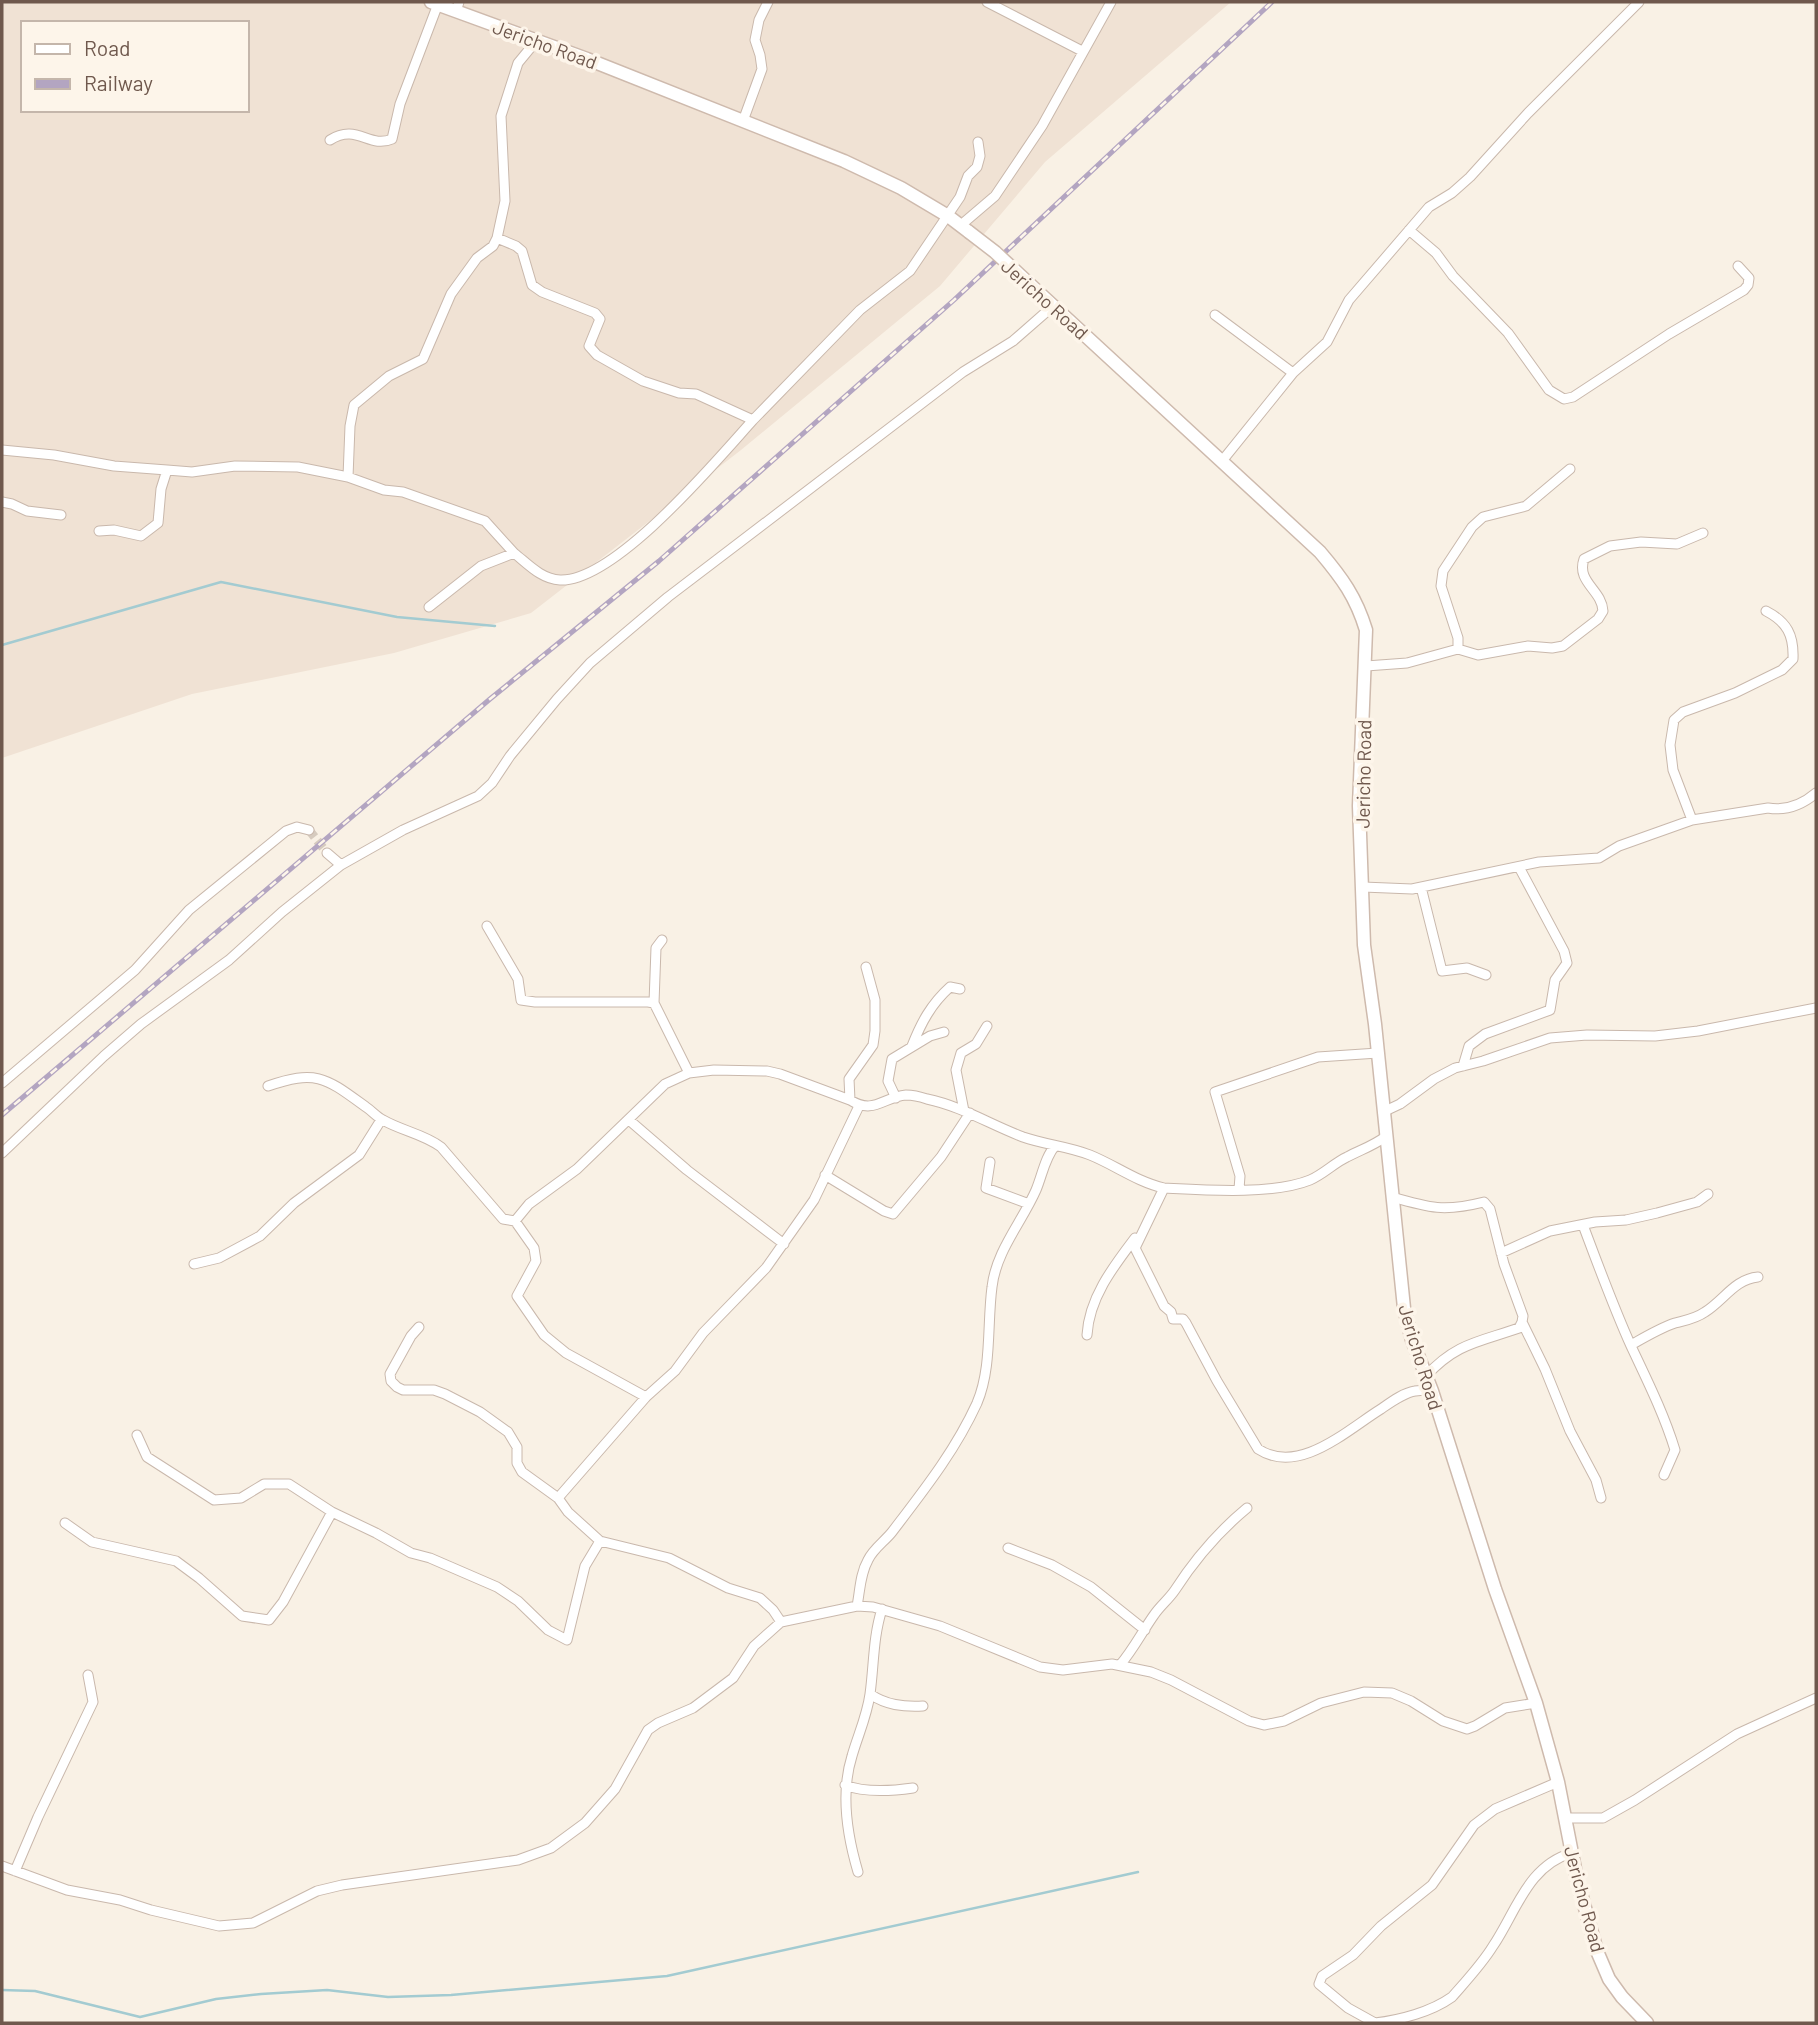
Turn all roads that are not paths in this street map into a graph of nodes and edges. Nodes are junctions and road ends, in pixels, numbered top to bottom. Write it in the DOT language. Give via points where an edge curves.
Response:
graph roads {
  1 [pos="768,2"];
  2 [pos="987,2"];
  3 [pos="1111,2"];
  4 [pos="1639,2"];
  5 [pos="435,3"];
  6 [pos="458,7"];
  7 [pos="537,40"];
  8 [pos="1082,51"];
  9 [pos="743,121"];
  10 [pos="330,140"];
  11 [pos="978,142"];
  12 [pos="948,216"];
  13 [pos="965,228"];
  14 [pos="1409,230"];
  15 [pos="497,239"];
  16 [pos="1738,266"];
  17 [pos="1053,306"];
  18 [pos="1215,315"];
  19 [pos="1293,373"];
  20 [pos="753,421"];
  21 [pos="2,450"];
  22 [pos="1222,461"];
  23 [pos="1570,469"];
  24 [pos="167,470"];
  25 [pos="348,477"];
  26 [pos="2,502"];
  27 [pos="61,515"];
  28 [pos="100,531"];
  29 [pos="1703,533"];
  30 [pos="514,553"];
  31 [pos="429,607"];
  32 [pos="1766,611"];
  33 [pos="1458,649"];
  34 [pos="1366,667"];
  35 [pos="1816,793"];
  36 [pos="1692,820"];
  37 [pos="309,831"];
  38 [pos="327,853"];
  39 [pos="341,865"];
  40 [pos="1520,867"];
  41 [pos="1363,887"];
  42 [pos="1421,887"];
  43 [pos="487,926"];
  44 [pos="662,940"];
  45 [pos="866,967"];
  46 [pos="1486,975"];
  47 [pos="960,989"];
  48 [pos="654,1003"];
  49 [pos="1816,1008"];
  50 [pos="988,1026"];
  51 [pos="944,1032"];
  52 [pos="912,1046"];
  53 [pos="1378,1053"];
  54 [pos="1463,1066"];
  55 [pos="689,1073"];
  56 [pos="2,1083"];
  57 [pos="268,1086"];
  58 [pos="896,1098"];
  59 [pos="855,1103"];
  60 [pos="967,1112"];
  61 [pos="1383,1112"];
  62 [pos="381,1120"];
  63 [pos="629,1120"];
  64 [pos="1385,1137"];
  65 [pos="1055,1146"];
  66 [pos="2,1153"];
  67 [pos="990,1162"];
  68 [pos="825,1175"];
  69 [pos="1164,1188"];
  70 [pos="1239,1189"];
  71 [pos="1708,1194"];
  72 [pos="1392,1197"];
  73 [pos="1029,1204"];
  74 [pos="515,1221"];
  75 [pos="1147,1223"];
  76 [pos="1583,1225"];
  77 [pos="784,1244"];
  78 [pos="1501,1253"];
  79 [pos="194,1264"];
  80 [pos="1758,1277"];
  81 [pos="1522,1322"];
  82 [pos="419,1327"];
  83 [pos="1087,1335"];
  84 [pos="1631,1345"];
  85 [pos="1426,1376"];
  86 [pos="1432,1391"];
  87 [pos="646,1397"];
  88 [pos="137,1434"];
  89 [pos="1664,1475"];
  90 [pos="558,1498"];
  91 [pos="1601,1498"];
  92 [pos="1247,1508"];
  93 [pos="332,1512"];
  94 [pos="65,1522"];
  95 [pos="600,1541"];
  96 [pos="1008,1548"];
  97 [pos="857,1606"];
  98 [pos="882,1609"];
  99 [pos="781,1622"];
  100 [pos="1144,1630"];
  101 [pos="1120,1665"];
  102 [pos="88,1675"];
  103 [pos="870,1694"];
  104 [pos="1816,1698"];
  105 [pos="1536,1703"];
  106 [pos="923,1706"];
  107 [pos="1558,1782"];
  108 [pos="845,1785"];
  109 [pos="913,1788"];
  110 [pos="1565,1818"];
  111 [pos="1572,1853"];
  112 [pos="2,1866"];
  113 [pos="15,1871"];
  114 [pos="858,1872"];
  115 [pos="1647,2023"];
  1 -- 9 [label="street" via="755,40 762,69"];
  2 -- 8 [label="street"];
  3 -- 8 [label="street"];
  4 -- 14 [label="street" via="1470,177 1429,207"];
  5 -- 6 [label="street, Jericho Road"];
  5 -- 10 [label="street" via="392,139 377,141 341,133"];
  6 -- 7 [label="street, Jericho Road"];
  7 -- 9 [label="street, Jericho Road"];
  7 -- 15 [label="street" via="518,63 501,116 505,201"];
  8 -- 13 [label="street" via="1042,126 995,196"];
  9 -- 12 [label="street, Jericho Road" via="844,161"];
  11 -- 12 [label="street" via="978,167 968,176"];
  12 -- 13 [label="street, Jericho Road"];
  12 -- 20 [label="street" via="910,271 860,310"];
  13 -- 17 [label="street, Jericho Road, bridge"];
  14 -- 16 [label="street" via="1436,253 1508,333 1549,390 1564,399 1744,290 1749,278"];
  14 -- 19 [label="street" via="1349,300 1326,342"];
  15 -- 20 [label="street" via="522,251 532,285 595,313 600,319 589,346 592,352 643,381 696,394"];
  15 -- 25 [label="street" via="451,294 423,359 390,376 354,405"];
  17 -- 22 [label="street, Jericho Road"];
  17 -- 39 [label="street" via="1013,341 963,372 668,597 590,663 478,796"];
  18 -- 19 [label="street"];
  19 -- 22 [label="street"];
  20 -- 30 [label="street" via="643,534 589,573 573,579 549,578"];
  21 -- 24 [label="street"];
  22 -- 34 [label="street, Jericho Road" via="1320,552 1345,582 1366,630"];
  23 -- 33 [label="street" via="1526,506 1483,517 1443,571 1441,586"];
  24 -- 25 [label="street" via="298,467"];
  24 -- 28 [label="street" via="158,523 141,536"];
  25 -- 30 [label="street" via="485,521"];
  26 -- 27 [label="street"];
  29 -- 33 [label="street" via="1677,544 1610,546 1584,559 1584,579 1599,596 1604,611 1563,646 1528,646 1478,655"];
  30 -- 31 [label="street" via="481,566"];
  32 -- 36 [label="street" via="1785,624 1792,636 1793,659 1782,670 1674,720 1673,770"];
  33 -- 34 [label="street" via="1408,663"];
  34 -- 41 [label="street, Jericho Road" via="1360,806"];
  35 -- 36 [label="street" via="1792,807"];
  36 -- 40 [label="street" via="1619,846 1599,858"];
  37 -- 56 [label="street" via="297,827 286,831 189,911 135,970"];
  38 -- 39 [label="street"];
  39 -- 66 [label="street" via="229,960 141,1024"];
  40 -- 42 [label="street"];
  40 -- 54 [label="street" via="1567,963 1555,980 1550,1010 1485,1034 1469,1045"];
  41 -- 42 [label="street"];
  41 -- 53 [label="street, Jericho Road" via="1364,945"];
  42 -- 46 [label="street" via="1442,971 1467,968"];
  43 -- 48 [label="street" via="518,979 523,1001"];
  44 -- 48 [label="street" via="656,948"];
  45 -- 59 [label="street" via="876,1000 875,1031 873,1045 849,1079"];
  47 -- 52 [label="street" via="950,987 936,999"];
  48 -- 55 [label="street"];
  49 -- 54 [label="street" via="1655,1036 1550,1038"];
  50 -- 60 [label="street" via="976,1044 961,1053 956,1070"];
  51 -- 52 [label="street"];
  52 -- 58 [label="street" via="892,1059 888,1081"];
  53 -- 61 [label="street, Jericho Road"];
  53 -- 70 [label="street" via="1318,1057 1214,1092 1240,1176"];
  54 -- 61 [label="street"];
  55 -- 59 [label="street" via="766,1071"];
  55 -- 63 [label="street" via="666,1084"];
  57 -- 62 [label="street" via="294,1077 327,1081"];
  58 -- 59 [label="street" via="877,1105"];
  58 -- 60 [label="street" via="931,1099"];
  59 -- 68 [label="street"];
  60 -- 65 [label="street"];
  60 -- 68 [label="street" via="941,1157 894,1213"];
  61 -- 64 [label="street, Jericho Road"];
  62 -- 74 [label="street" via="441,1147 503,1219"];
  62 -- 79 [label="street" via="359,1155 294,1203 260,1237 219,1258"];
  63 -- 74 [label="street"];
  63 -- 77 [label="street"];
  64 -- 70 [label="street" via="1312,1179 1287,1186"];
  64 -- 72 [label="street, Jericho Road"];
  65 -- 69 [label="street" via="1092,1156"];
  65 -- 73 [label="street"];
  67 -- 73 [label="street" via="986,1188"];
  68 -- 77 [label="street"];
  69 -- 70 [label="street"];
  69 -- 75 [label="street"];
  71 -- 76 [label="street" via="1697,1202 1657,1213"];
  72 -- 78 [label="street" via="1431,1208 1484,1202"];
  72 -- 85 [label="street, Jericho Road" via="1404,1308"];
  73 -- 97 [label="street" via="995,1269 982,1391 933,1481 870,1555"];
  74 -- 87 [label="street" via="534,1248 536,1261 517,1296 537,1327 566,1353"];
  75 -- 83 [label="street" via="1104,1283 1088,1320"];
  75 -- 86 [label="street" via="1135,1248 1164,1306 1173,1319 1186,1323 1258,1449 1267,1455 1299,1457 1316,1451 1395,1399"];
  76 -- 78 [label="street" via="1550,1231"];
  76 -- 84 [label="street"];
  77 -- 87 [label="street" via="703,1333 675,1371"];
  78 -- 81 [label="street"];
  80 -- 84 [label="street" via="1745,1278 1702,1315 1676,1322"];
  81 -- 85 [label="street" via="1519,1328 1458,1349"];
  81 -- 91 [label="street"];
  82 -- 90 [label="street" via="393,1368 391,1381 403,1390 434,1390 480,1412 513,1439 522,1472"];
  84 -- 89 [label="street" via="1675,1450"];
  85 -- 86 [label="street, Jericho Road"];
  86 -- 105 [label="street, Jericho Road"];
  87 -- 90 [label="street"];
  88 -- 93 [label="street" via="147,1457 214,1500 241,1498 264,1485 289,1485"];
  90 -- 95 [label="street"];
  92 -- 100 [label="street" via="1212,1540"];
  93 -- 94 [label="street" via="269,1620 242,1616 176,1561 92,1542"];
  93 -- 95 [label="street" via="411,1553 497,1587 567,1640 585,1566"];
  95 -- 99 [label="street" via="669,1558 728,1588 760,1598"];
  96 -- 100 [label="street" via="1091,1587"];
  97 -- 98 [label="street"];
  97 -- 99 [label="street"];
  98 -- 101 [label="street" via="969,1637 1040,1667 1063,1670"];
  98 -- 103 [label="street" via="875,1633"];
  99 -- 113 [label="street" via="754,1646 733,1678 694,1708 648,1730 615,1788 585,1824 551,1848 518,1860 342,1885 317,1891 253,1923 219,1926 67,1890"];
  100 -- 101 [label="street"];
  101 -- 105 [label="street" via="1171,1680 1264,1725 1364,1692 1392,1693 1467,1729 1505,1707"];
  102 -- 113 [label="street" via="93,1702"];
  103 -- 106 [label="street" via="898,1706"];
  103 -- 108 [label="street"];
  104 -- 110 [label="street" via="1737,1734 1603,1818"];
  105 -- 107 [label="street, Jericho Road"];
  107 -- 110 [label="street, Jericho Road"];
  107 -- 111 [label="street" via="1495,1809 1474,1825 1432,1885 1353,1955 1322,1976 1319,1984 1348,2008 1375,2022 1444,2003 1493,1947 1522,1893 1548,1864"];
  108 -- 109 [label="street"];
  108 -- 114 [label="street" via="850,1846"];
  110 -- 111 [label="street, Jericho Road"];
  111 -- 115 [label="street, Jericho Road" via="1588,1923 1609,1979"];
  112 -- 113 [label="street"];
}
